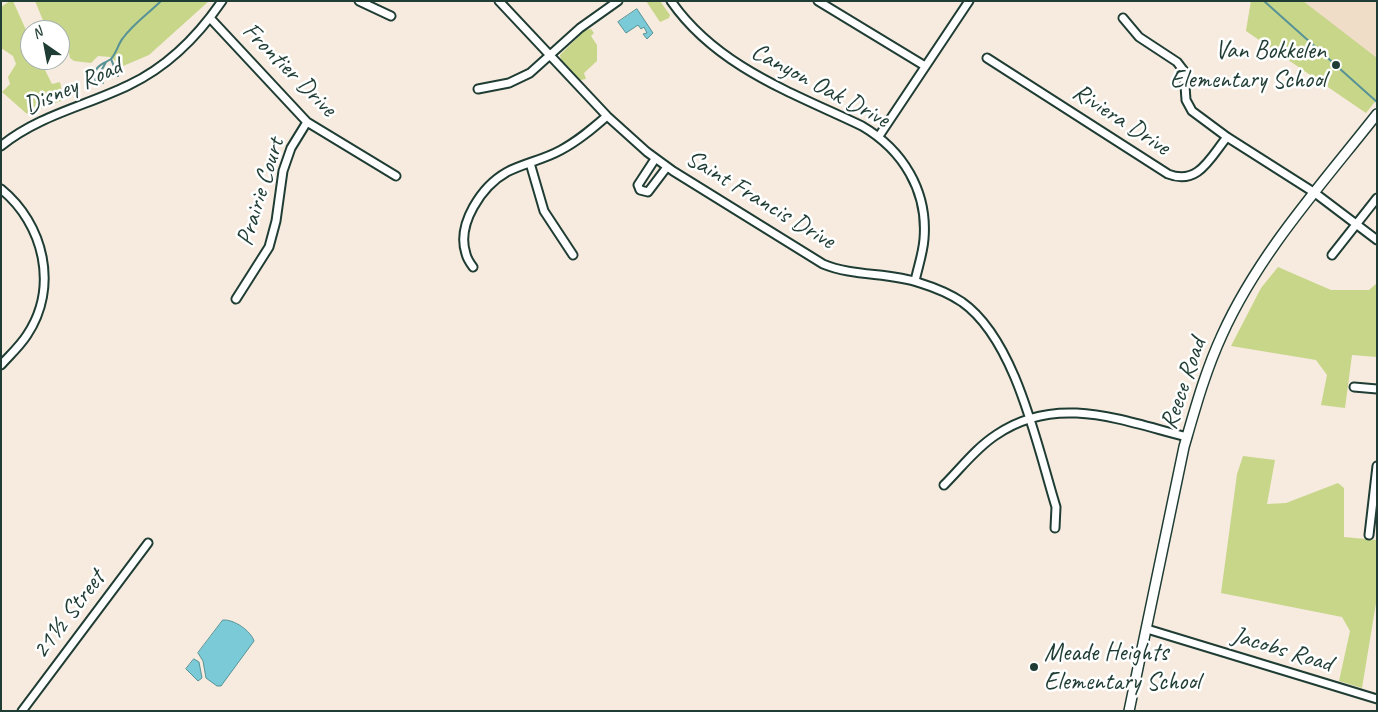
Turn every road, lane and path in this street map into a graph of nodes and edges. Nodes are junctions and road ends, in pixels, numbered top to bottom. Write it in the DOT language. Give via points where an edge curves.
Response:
graph roads {
  1 [pos="222,1"];
  2 [pos="359,1"];
  3 [pos="499,1"];
  4 [pos="618,1"];
  5 [pos="671,1"];
  6 [pos="818,1"];
  7 [pos="968,1"];
  8 [pos="391,16"];
  9 [pos="210,18"];
  10 [pos="1124,18"];
  11 [pos="551,55"];
  12 [pos="987,58"];
  13 [pos="926,66"];
  14 [pos="478,89"];
  15 [pos="1377,114"];
  16 [pos="607,116"];
  17 [pos="307,122"];
  18 [pos="879,136"];
  19 [pos="1227,137"];
  20 [pos="1,146"];
  21 [pos="656,159"];
  22 [pos="530,163"];
  23 [pos="667,167"];
  24 [pos="396,176"];
  25 [pos="1,189"];
  26 [pos="1315,193"];
  27 [pos="1377,198"];
  28 [pos="1356,224"];
  29 [pos="1377,240"];
  30 [pos="573,255"];
  31 [pos="1332,255"];
  32 [pos="472,267"];
  33 [pos="915,281"];
  34 [pos="236,299"];
  35 [pos="1,365"];
  36 [pos="1354,386"];
  37 [pos="1377,389"];
  38 [pos="1029,419"];
  39 [pos="1187,437"];
  40 [pos="1377,466"];
  41 [pos="1376,480"];
  42 [pos="944,485"];
  43 [pos="1055,528"];
  44 [pos="1369,535"];
  45 [pos="148,543"];
  46 [pos="1147,629"];
  47 [pos="1377,699"];
  48 [pos="22,711"];
  49 [pos="1129,711"];
  1 -- 9 [label="street, Disney Road"];
  2 -- 8 [label="street"];
  3 -- 11 [label="street, Saint Francis Drive"];
  4 -- 11 [label="street" via="580,28"];
  5 -- 18 [label="street, Canyon Oak Drive" via="700,35 735,64"];
  6 -- 13 [label="street"];
  7 -- 13 [label="street"];
  9 -- 17 [label="street, Frontier Drive"];
  9 -- 20 [label="street, Disney Road" via="181,50 146,76 38,122"];
  10 -- 19 [label="street" via="1140,37 1177,62 1184,71 1186,100 1192,111"];
  11 -- 14 [label="street" via="520,79"];
  11 -- 16 [label="street, Saint Francis Drive"];
  12 -- 19 [label="street, Riviera Drive" via="1178,178 1195,175"];
  13 -- 18 [label="street"];
  15 -- 26 [label="main road, Reece Road"];
  16 -- 21 [label="street, Saint Francis Drive"];
  16 -- 22 [label="street" via="577,141"];
  17 -- 24 [label="street, Frontier Drive"];
  17 -- 34 [label="street, Prairie Court" via="291,148 283,170 269,247"];
  18 -- 33 [label="street, Canyon Oak Drive" via="907,167 920,195 924,241"];
  19 -- 26 [label="street"];
  21 -- 23 [label="street, Saint Francis Drive"];
  21 -- 23 [label="street" via="638,185 640,190 648,192"];
  22 -- 30 [label="street" via="544,211"];
  22 -- 32 [label="street" via="497,179 473,208 464,242"];
  23 -- 33 [label="street, Saint Francis Drive" via="823,264 842,271"];
  25 -- 35 [label="street" via="16,202 32,225 42,253 44,272 34,321 26,336"];
  26 -- 28 [label="street"];
  26 -- 39 [label="main road, Reece Road" via="1264,261 1235,310 1207,372"];
  27 -- 28 [label="street"];
  28 -- 29 [label="street"];
  28 -- 31 [label="street"];
  33 -- 38 [label="street, Saint Francis Drive" via="962,302 991,332 1011,368"];
  36 -- 37 [label="street"];
  38 -- 39 [label="street" via="1048,414 1087,413"];
  38 -- 42 [label="street" via="989,440"];
  38 -- 43 [label="street, Saint Francis Drive" via="1056,507"];
  39 -- 46 [label="main road, Reece Road"];
  40 -- 41 [label="street"];
  41 -- 44 [label="street"];
  45 -- 48 [label="street, 21½ Street"];
  46 -- 47 [label="street, Jacobs Road"];
  46 -- 49 [label="main road, Reece Road"];
}
